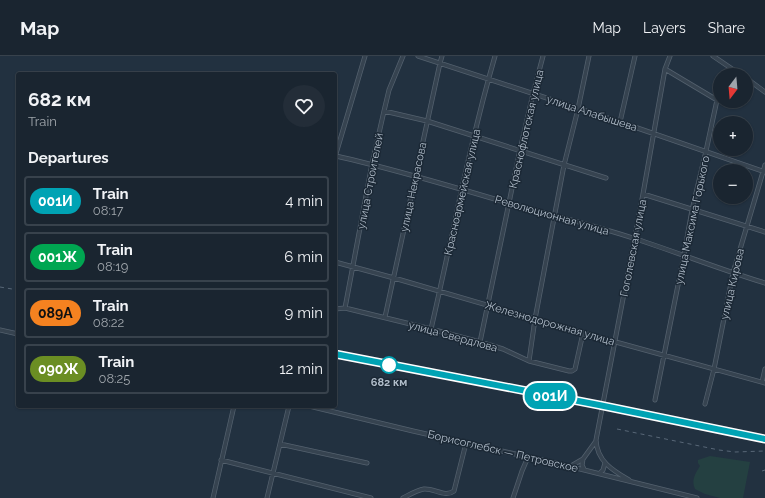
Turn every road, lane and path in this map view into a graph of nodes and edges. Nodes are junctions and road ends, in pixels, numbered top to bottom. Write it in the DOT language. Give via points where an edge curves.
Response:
graph roads {
  1 [pos="365,56"];
  2 [pos="403,56"];
  3 [pos="418,56"];
  4 [pos="442,56"];
  5 [pos="495,56"];
  6 [pos="543,56"];
  7 [pos="589,56"];
  8 [pos="636,56"];
  9 [pos="670,56"];
  10 [pos="713,56"];
  11 [pos="719,57"];
  12 [pos="440,63"];
  13 [pos="732,68"];
  14 [pos="665,69"];
  15 [pos="488,79"];
  16 [pos="753,83"];
  17 [pos="765,92"];
  18 [pos="533,94"];
  19 [pos="578,109"];
  20 [pos="384,111"];
  21 [pos="427,121"];
  22 [pos="620,122"];
  23 [pos="654,133"];
  24 [pos="475,136"];
  25 [pos="337,150"];
  26 [pos="520,150"];
  27 [pos="706,152"];
  28 [pos="337,157"];
  29 [pos="372,164"];
  30 [pos="564,165"];
  31 [pos="765,165"];
  32 [pos="764,171"];
  33 [pos="416,175"];
  34 [pos="606,178"];
  35 [pos="462,189"];
  36 [pos="643,194"];
  37 [pos="510,203"];
  38 [pos="692,210"];
  39 [pos="554,215"];
  40 [pos="747,226"];
  41 [pos="765,232"];
  42 [pos="635,238"];
  43 [pos="684,255"];
  44 [pos="337,263"];
  45 [pos="353,267"];
  46 [pos="733,273"];
  47 [pos="394,278"];
  48 [pos="765,283"];
  49 [pos="440,291"];
  50 [pos="488,306"];
  51 [pos="345,308"];
  52 [pos="337,309"];
  53 [pos="384,317"];
  54 [pos="535,319"];
  55 [pos="431,329"];
  56 [pos="0,330"];
  57 [pos="584,333"];
  58 [pos="16,334"];
  59 [pos="616,341"];
  60 [pos="480,342"];
  61 [pos="665,355"];
  62 [pos="529,361"];
  63 [pos="714,369"];
  64 [pos="765,369"];
  65 [pos="763,382"];
  66 [pos="655,400"];
  67 [pos="705,404"];
  68 [pos="234,408"];
  69 [pos="289,408"];
  70 [pos="317,408"];
  71 [pos="596,440"];
  72 [pos="466,443"];
  73 [pos="280,444"];
  74 [pos="528,457"];
  75 [pos="583,459"];
  76 [pos="221,460"];
  77 [pos="605,462"];
  78 [pos="366,463"];
  79 [pos="571,466"];
  80 [pos="584,469"];
  81 [pos="273,473"];
  82 [pos="600,473"];
  83 [pos="628,480"];
  84 [pos="214,498"];
  85 [pos="267,498"];
  86 [pos="371,498"];
  87 [pos="403,498"];
  88 [pos="513,498"];
  89 [pos="697,498"];
  1 -- 25 [label="street"];
  2 -- 20 [label="street, улица Строителей" via="389,90"];
  3 -- 12 [label="street, улица Алабышева"];
  4 -- 12 [label="street, улица Некрасова"];
  5 -- 15 [label="street, Красноармейская улица"];
  6 -- 18 [label="street, Краснофлотская улица"];
  7 -- 19 [label="street"];
  8 -- 22 [label="street"];
  9 -- 14 [label="street, Гоголевская улица"];
  10 -- 11 [label="street"];
  11 -- 13 [label="street"];
  12 -- 15 [label="street, улица Алабышева"];
  12 -- 21 [label="street, улица Некрасова"];
  14 -- 23 [label="street, Гоголевская улица"];
  14 -- 27 [label="street, улица Максима Горького" via="717,100"];
  15 -- 18 [label="street, улица Алабышева"];
  15 -- 24 [label="street, Красноармейская улица"];
  16 -- 17 [label="street"];
  18 -- 19 [label="street, улица Алабышева"];
  18 -- 26 [label="street, Краснофлотская улица"];
  19 -- 22 [label="street, улица Алабышева"];
  19 -- 30 [label="street"];
  20 -- 21 [label="street"];
  20 -- 29 [label="street, улица Строителей"];
  21 -- 24 [label="street"];
  21 -- 33 [label="street, улица Некрасова"];
  22 -- 23 [label="street, улица Алабышева"];
  23 -- 27 [label="street, улица Алабышева"];
  23 -- 36 [label="street, Гоголевская улица"];
  24 -- 26 [label="street"];
  24 -- 35 [label="street, Красноармейская улица"];
  26 -- 30 [label="street"];
  26 -- 37 [label="street, Краснофлотская улица"];
  27 -- 32 [label="street, улица Алабышева"];
  27 -- 38 [label="street, улица Максима Горького"];
  28 -- 29 [label="street, Революционная улица"];
  29 -- 33 [label="street, Революционная улица"];
  29 -- 45 [label="street, улица Строителей"];
  30 -- 34 [label="street"];
  30 -- 39 [label="street"];
  31 -- 32 [label="street, улица Кирова"];
  32 -- 40 [label="street, улица Кирова"];
  33 -- 35 [label="street, Революционная улица"];
  33 -- 47 [label="street, улица Некрасова"];
  35 -- 37 [label="street, Революционная улица"];
  35 -- 49 [label="street, Красноармейская улица"];
  36 -- 38 [label="street"];
  36 -- 42 [label="street, Гоголевская улица"];
  37 -- 39 [label="street, Революционная улица"];
  37 -- 50 [label="street, Краснофлотская улица"];
  38 -- 40 [label="street"];
  38 -- 43 [label="street, улица Максима Горького"];
  39 -- 42 [label="street, Революционная улица"];
  39 -- 54 [label="street"];
  40 -- 41 [label="street"];
  40 -- 46 [label="street, улица Кирова"];
  42 -- 43 [label="street, Революционная улица"];
  42 -- 59 [label="street, Гоголевская улица"];
  43 -- 46 [label="street, Революционная улица"];
  43 -- 61 [label="street, улица Максима Горького"];
  44 -- 45 [label="street, Железнодорожная улица"];
  45 -- 47 [label="street, Железнодорожная улица"];
  45 -- 51 [label="street, улица Строителей"];
  46 -- 48 [label="street, Революционная улица"];
  46 -- 63 [label="street, улица Кирова"];
  47 -- 49 [label="street, Железнодорожная улица"];
  47 -- 53 [label="street, улица Некрасова"];
  49 -- 50 [label="street, Железнодорожная улица"];
  49 -- 55 [label="street, Красноармейская улица"];
  50 -- 54 [label="street, Железнодорожная улица"];
  50 -- 60 [label="street, Краснофлотская улица"];
  51 -- 52 [label="street, улица Свердлова"];
  51 -- 53 [label="street, улица Свердлова"];
  53 -- 55 [label="street, улица Свердлова"];
  54 -- 57 [label="street, Железнодорожная улица"];
  54 -- 62 [label="street"];
  55 -- 60 [label="street, улица Свердлова"];
  56 -- 58 [label="street"];
  57 -- 59 [label="street, Железнодорожная улица"];
  57 -- 62 [label="street, улица Свердлова" via="575,369 572,371"];
  59 -- 61 [label="street, Железнодорожная улица"];
  59 -- 71 [label="street, Гоголевская улица"];
  60 -- 62 [label="street, улица Свердлова" via="504,349"];
  61 -- 63 [label="street, Железнодорожная улица"];
  61 -- 66 [label="street, улица Максима Горького"];
  63 -- 65 [label="street, Железнодорожная улица"];
  63 -- 67 [label="street, улица Кирова"];
  64 -- 65 [label="street"];
  68 -- 76 [label="street"];
  69 -- 73 [label="street"];
  70 -- 72 [label="street, Борисоглебск — Петровское"];
  71 -- 75 [label="street"];
  71 -- 77 [label="street"];
  72 -- 74 [label="street, Борисоглебск — Петровское"];
  72 -- 87 [label="street" via="454,491 451,494 426,489"];
  73 -- 78 [label="street"];
  73 -- 81 [label="street"];
  74 -- 79 [label="street, Борисоглебск — Петровское"];
  74 -- 88 [label="street"];
  75 -- 79 [label="street"];
  75 -- 80 [label="street"];
  76 -- 81 [label="street"];
  76 -- 84 [label="street"];
  77 -- 82 [label="street" via="604,470"];
  77 -- 83 [label="street" via="613,471"];
  79 -- 80 [label="street, Борисоглебск — Петровское"];
  80 -- 82 [label="street, Борисоглебск — Петровское"];
  81 -- 85 [label="street"];
  81 -- 86 [label="street"];
  82 -- 83 [label="street, Борисоглебск — Петровское"];
  83 -- 89 [label="street, Борисоглебск — Петровское"];
}
